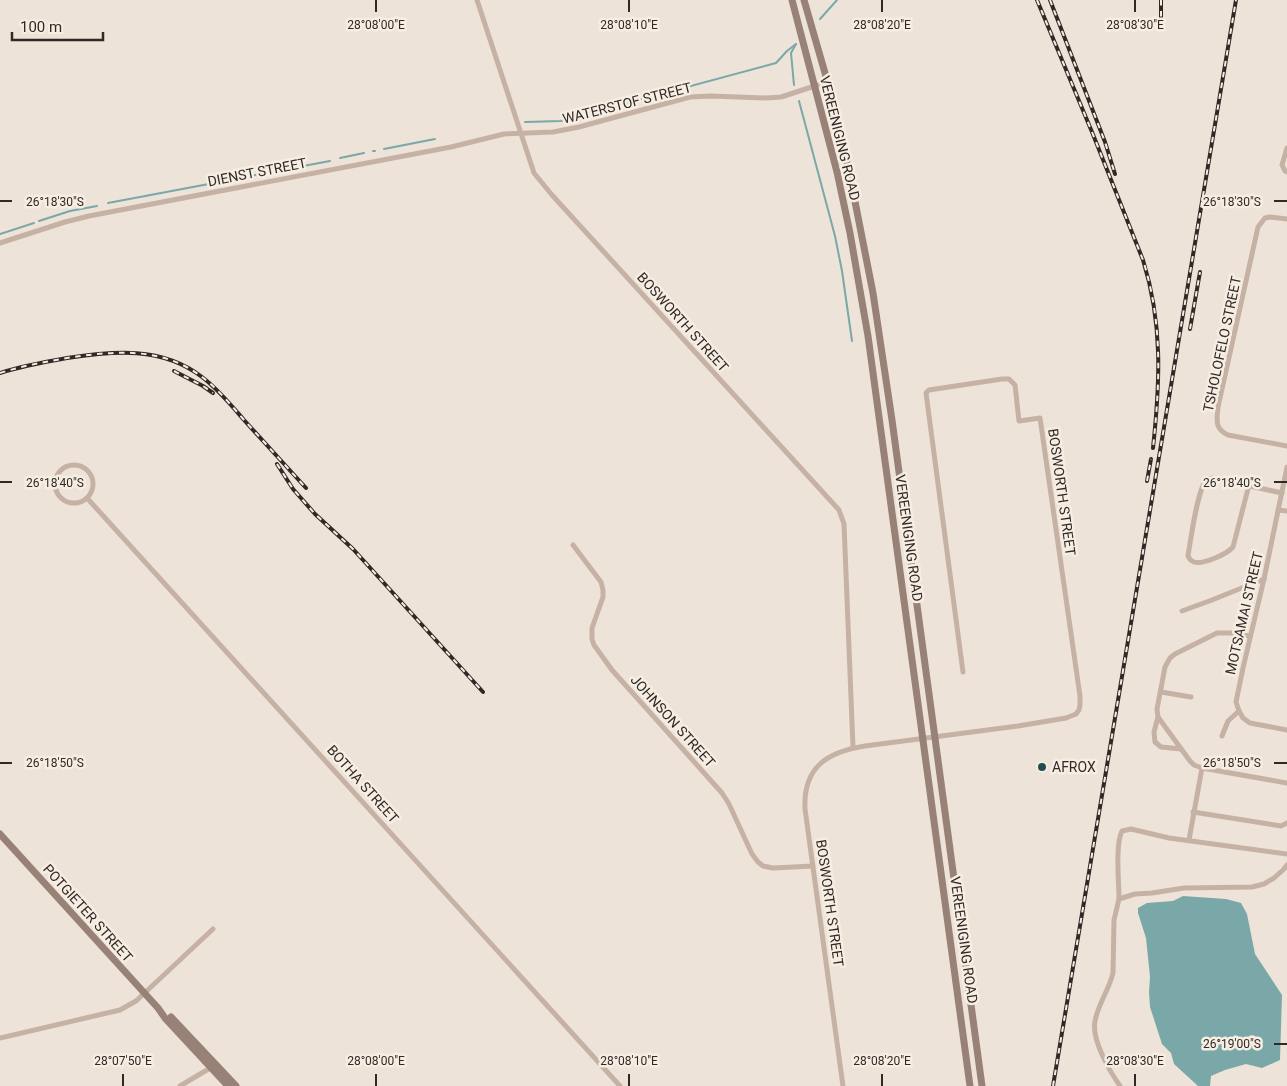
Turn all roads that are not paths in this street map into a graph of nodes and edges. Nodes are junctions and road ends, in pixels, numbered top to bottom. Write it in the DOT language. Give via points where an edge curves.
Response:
graph roads {
  1 [pos="477,0"];
  2 [pos="792,0"];
  3 [pos="804,0"];
  4 [pos="827,82"];
  5 [pos="815,87"];
  6 [pos="521,132"];
  7 [pos="1287,148"];
  8 [pos="1287,172"];
  9 [pos="1287,219"];
  10 [pos="0,243"];
  11 [pos="1287,446"];
  12 [pos="1287,467"];
  13 [pos="1249,485"];
  14 [pos="1282,493"];
  15 [pos="87,498"];
  16 [pos="1278,510"];
  17 [pos="1287,511"];
  18 [pos="573,545"];
  19 [pos="1264,579"];
  20 [pos="1182,611"];
  21 [pos="1250,636"];
  22 [pos="963,672"];
  23 [pos="1161,692"];
  24 [pos="1191,697"];
  25 [pos="1238,711"];
  26 [pos="1158,717"];
  27 [pos="1287,730"];
  28 [pos="1222,736"];
  29 [pos="935,737"];
  30 [pos="923,738"];
  31 [pos="853,748"];
  32 [pos="1181,749"];
  33 [pos="1202,768"];
  34 [pos="1287,783"];
  35 [pos="1194,812"];
  36 [pos="1287,823"];
  37 [pos="0,834"];
  38 [pos="1189,840"];
  39 [pos="1287,854"];
  40 [pos="1287,865"];
  41 [pos="813,866"];
  42 [pos="1119,898"];
  43 [pos="213,929"];
  44 [pos="144,993"];
  45 [pos="0,1038"];
  46 [pos="214,1066"];
  47 [pos="180,1086"];
  48 [pos="228,1086"];
  49 [pos="236,1086"];
  50 [pos="620,1086"];
  51 [pos="843,1086"];
  52 [pos="970,1086"];
  53 [pos="982,1086"];
  54 [pos="1120,1086"];
  1 -- 6 [label="street, BOSWORTH STREET"];
  2 -- 5 [label="main road, VEREENIGING ROAD"];
  3 -- 4 [label="main road, VEREENIGING ROAD"];
  4 -- 5 [label="street, WATERSTOF STREET"];
  4 -- 29 [label="main road, VEREENIGING ROAD" via="849,171 873,293"];
  5 -- 6 [label="street, WATERSTOF STREET" via="781,97 690,97 579,127 552,132"];
  5 -- 30 [label="main road, VEREENIGING ROAD" via="845,207 868,336"];
  6 -- 10 [label="street, DIENST STREET" via="89,216"];
  6 -- 31 [label="street, BOSWORTH STREET" via="534,172 552,195 839,510 844,524"];
  7 -- 8 [label="street" via="1282,165"];
  9 -- 11 [label="street, TSHOLOFELO STREET" via="1265,218 1258,227 1217,418 1218,428 1228,435"];
  12 -- 14 [label="street, MOTSAMAI STREET"];
  13 -- 13 [label="street" via="1213,478 1204,483 1188,556 1190,560 1202,562 1229,551"];
  13 -- 14 [label="street"];
  14 -- 16 [label="street, MOTSAMAI STREET"];
  15 -- 15 [label="street" via="70,502 60,497 55,486 57,474 66,466 78,465 88,470 93,487"];
  15 -- 50 [label="street, BOTHA STREET"];
  16 -- 17 [label="street"];
  16 -- 19 [label="street, MOTSAMAI STREET"];
  18 -- 41 [label="street, JOHNSON STREET" via="604,590 592,628 592,639 612,670 722,793 758,862 773,868"];
  19 -- 20 [label="street"];
  19 -- 21 [label="street, MOTSAMAI STREET"];
  21 -- 23 [label="street" via="1217,634 1176,654 1166,666"];
  21 -- 25 [label="street, MOTSAMAI STREET" via="1236,702"];
  22 -- 29 [label="street, BOSWORTH STREET" via="926,393 1007,379 1015,385 1019,421 1040,418 1080,705 1076,714 1066,718"];
  23 -- 24 [label="street"];
  23 -- 26 [label="street"];
  25 -- 27 [label="street" via="1250,723"];
  25 -- 28 [label="street" via="1228,721"];
  26 -- 32 [label="street"];
  26 -- 32 [label="street" via="1155,742 1160,747"];
  29 -- 30 [label="street, BOSWORTH STREET"];
  29 -- 53 [label="main road, VEREENIGING ROAD"];
  30 -- 31 [label="street, BOSWORTH STREET"];
  30 -- 52 [label="main road, VEREENIGING ROAD"];
  31 -- 41 [label="street, BOSWORTH STREET" via="832,754 808,782 805,809"];
  32 -- 33 [label="street" via="1194,765"];
  33 -- 34 [label="street"];
  33 -- 35 [label="street"];
  35 -- 36 [label="street" via="1281,826"];
  35 -- 38 [label="street"];
  37 -- 44 [label="main road, POTGIETER STREET"];
  38 -- 39 [label="street"];
  38 -- 42 [label="street" via="1131,829 1122,831 1118,854"];
  40 -- 42 [label="street" via="1274,878 1252,887 1184,888"];
  41 -- 51 [label="street, BOSWORTH STREET"];
  42 -- 54 [label="street" via="1114,920 1113,973 1098,1010 1094,1030 1113,1077"];
  43 -- 44 [label="street"];
  44 -- 45 [label="street" via="120,1010"];
  44 -- 46 [label="main road, POTGIETER STREET"];
  46 -- 47 [label="street"];
  46 -- 48 [label="main road, POTGIETER STREET"];
  46 -- 49 [label="main road, POTGIETER STREET"];
}
